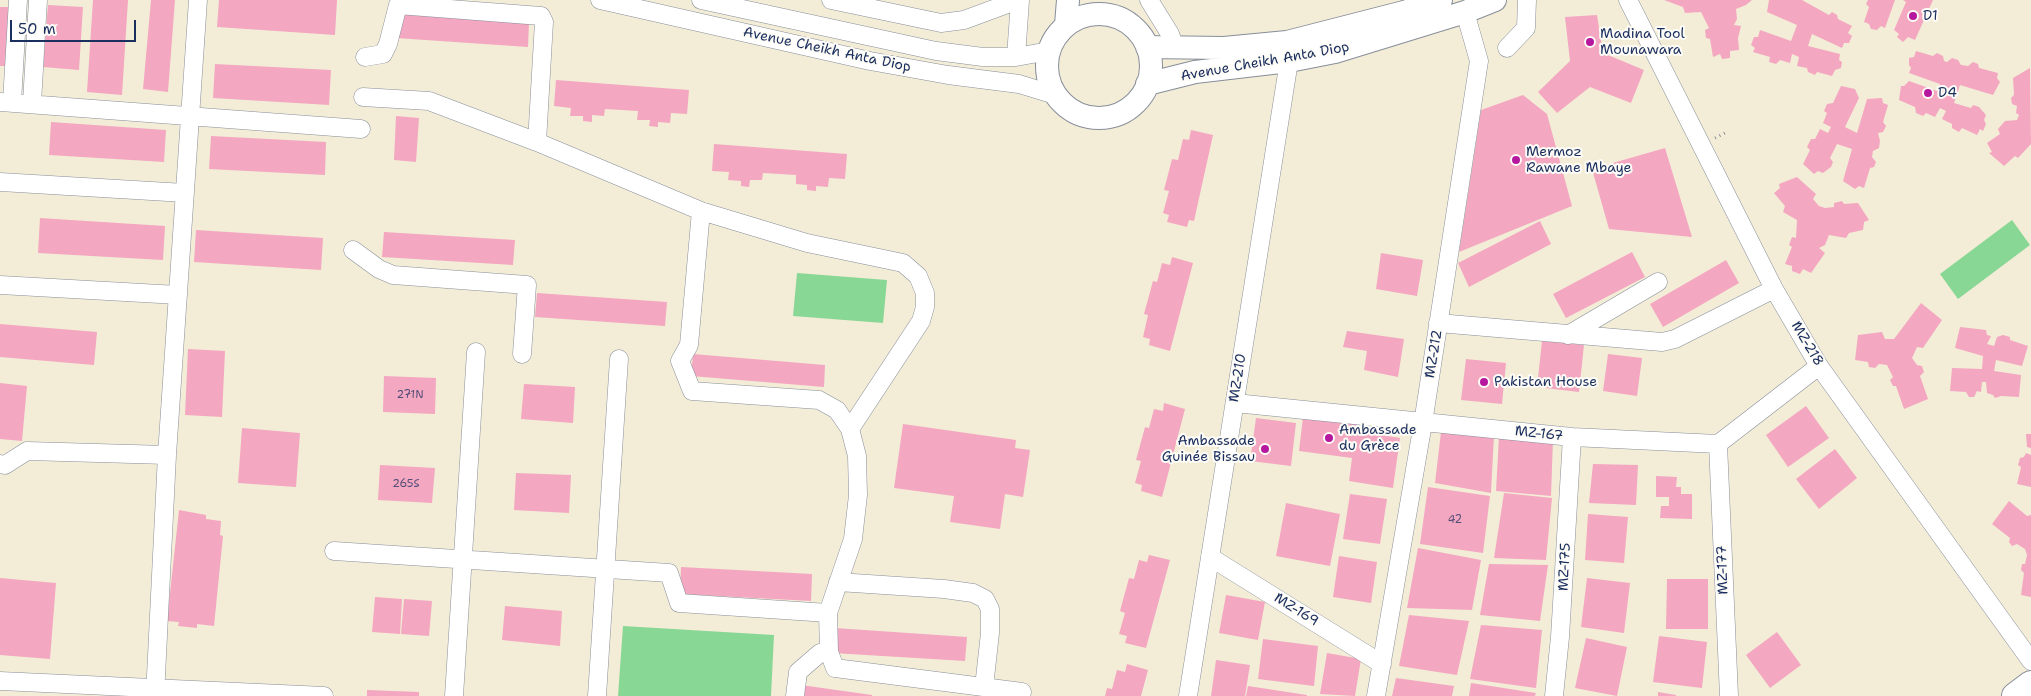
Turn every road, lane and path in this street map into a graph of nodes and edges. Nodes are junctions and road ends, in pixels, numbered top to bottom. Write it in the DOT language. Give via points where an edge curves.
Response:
graph roads {
  1 [pos="18,0"];
  2 [pos="38,0"];
  3 [pos="198,0"];
  4 [pos="600,0"];
  5 [pos="701,0"];
  6 [pos="831,0"];
  7 [pos="1019,0"];
  8 [pos="1068,0"];
  9 [pos="1149,0"];
  10 [pos="1441,0"];
  11 [pos="1495,0"];
  12 [pos="1528,0"];
  13 [pos="1628,0"];
  14 [pos="1113,9"];
  15 [pos="1465,12"];
  16 [pos="1066,25"];
  17 [pos="1147,47"];
  18 [pos="1175,48"];
  19 [pos="1507,48"];
  20 [pos="1049,52"];
  21 [pos="365,57"];
  22 [pos="1016,57"];
  23 [pos="1289,61"];
  24 [pos="1147,84"];
  25 [pos="1055,95"];
  26 [pos="363,97"];
  27 [pos="6,102"];
  28 [pos="32,103"];
  29 [pos="190,117"];
  30 [pos="361,129"];
  31 [pos="536,142"];
  32 [pos="0,182"];
  33 [pos="185,193"];
  34 [pos="701,211"];
  35 [pos="353,250"];
  36 [pos="1658,282"];
  37 [pos="0,285"];
  38 [pos="1774,289"];
  39 [pos="178,295"];
  40 [pos="1438,323"];
  41 [pos="1568,335"];
  42 [pos="476,352"];
  43 [pos="522,354"];
  44 [pos="620,359"];
  45 [pos="1819,366"];
  46 [pos="1235,403"];
  47 [pos="1423,423"];
  48 [pos="850,429"];
  49 [pos="1572,437"];
  50 [pos="1718,444"];
  51 [pos="168,455"];
  52 [pos="0,464"];
  53 [pos="334,551"];
  54 [pos="1210,557"];
  55 [pos="463,559"];
  56 [pos="606,568"];
  57 [pos="838,582"];
  58 [pos="828,613"];
  59 [pos="829,652"];
  60 [pos="2030,657"];
  61 [pos="1382,664"];
  62 [pos="0,681"];
  63 [pos="2031,684"];
  64 [pos="984,688"];
  65 [pos="155,692"];
  66 [pos="324,696"];
  67 [pos="454,696"];
  68 [pos="598,696"];
  69 [pos="795,696"];
  70 [pos="1021,696"];
  71 [pos="1188,696"];
  72 [pos="1376,696"];
  73 [pos="1554,696"];
  74 [pos="1729,696"];
  75 [pos="2015,696"];
  1 -- 27 [label="street"];
  2 -- 28 [label="street"];
  3 -- 29 [label="street"];
  4 -- 25 [label="street, Avenue Cheikh Anta Diop" via="870,61 1019,84"];
  5 -- 22 [label="street, Avenue Cheikh Anta Diop" via="936,51"];
  6 -- 7 [label="street" via="941,23 964,20"];
  7 -- 22 [label="street"];
  8 -- 16 [label="main road"];
  9 -- 18 [label="street"];
  10 -- 18 [label="main road, Avenue Cheikh Anta Diop" via="1287,42 1232,48"];
  11 -- 15 [label="main road, Avenue Cheikh Anta Diop"];
  12 -- 19 [label="street" via="1526,28"];
  13 -- 38 [label="street, MZ-218"];
  14 -- 16 [label="main road" via="1106,14 1078,18"];
  14 -- 17 [label="main road" via="1141,35"];
  15 -- 23 [label="main road, Avenue Cheikh Anta Diop" via="1357,46"];
  15 -- 40 [label="street, MZ-212" via="1479,61"];
  16 -- 20 [label="main road"];
  17 -- 18 [label="main road, Avenue Cheikh Anta Diop"];
  17 -- 24 [label="main road" via="1150,72"];
  20 -- 22 [label="street, Avenue Cheikh Anta Diop"];
  20 -- 25 [label="main road" via="1046,66"];
  21 -- 31 [label="street" via="383,54 398,5 540,16 544,22"];
  23 -- 24 [label="main road, Avenue Cheikh Anta Diop" via="1195,72"];
  23 -- 46 [label="street, MZ-210"];
  24 -- 25 [label="main road" via="1139,99 1127,110 1104,118 1080,115"];
  26 -- 31 [label="street" via="429,101"];
  27 -- 28 [label="street"];
  28 -- 29 [label="street"];
  29 -- 30 [label="street"];
  29 -- 33 [label="street"];
  31 -- 34 [label="street"];
  32 -- 33 [label="street"];
  33 -- 39 [label="street"];
  34 -- 48 [label="street" via="689,345 680,361 692,392 820,400 837,410"];
  34 -- 48 [label="street" via="807,243 903,263 918,276 925,293 921,321"];
  35 -- 43 [label="street" via="393,275 527,285"];
  36 -- 41 [label="street"];
  37 -- 39 [label="street"];
  38 -- 41 [label="street" via="1675,339 1662,342"];
  38 -- 45 [label="street, MZ-218"];
  39 -- 51 [label="street"];
  40 -- 41 [label="street"];
  40 -- 47 [label="street, MZ-212"];
  42 -- 55 [label="street"];
  44 -- 56 [label="street"];
  45 -- 50 [label="street"];
  45 -- 60 [label="street, MZ-218"];
  46 -- 47 [label="street, MZ-167"];
  46 -- 54 [label="street, MZ-210"];
  47 -- 49 [label="street, MZ-167"];
  47 -- 61 [label="street, MZ-212"];
  48 -- 57 [label="street" via="858,456 858,495 853,540"];
  49 -- 50 [label="street, MZ-167"];
  49 -- 73 [label="street, MZ-175"];
  50 -- 74 [label="street, MZ-177"];
  51 -- 52 [label="street" via="26,451"];
  51 -- 65 [label="street"];
  53 -- 55 [label="street"];
  54 -- 61 [label="street, MZ-169"];
  54 -- 71 [label="street, MZ-210"];
  55 -- 56 [label="street"];
  55 -- 67 [label="street"];
  56 -- 58 [label="street" via="669,573 679,603"];
  56 -- 68 [label="street"];
  57 -- 58 [label="street"];
  57 -- 64 [label="street" via="944,589 973,593 984,599 990,609 990,633"];
  58 -- 59 [label="street"];
  59 -- 64 [label="street" via="835,668"];
  59 -- 69 [label="street" via="820,653 798,672"];
  61 -- 72 [label="street, MZ-212"];
  62 -- 65 [label="street"];
  63 -- 75 [label="highway"];
  64 -- 70 [label="street" via="1022,692"];
  65 -- 66 [label="street"];
}
